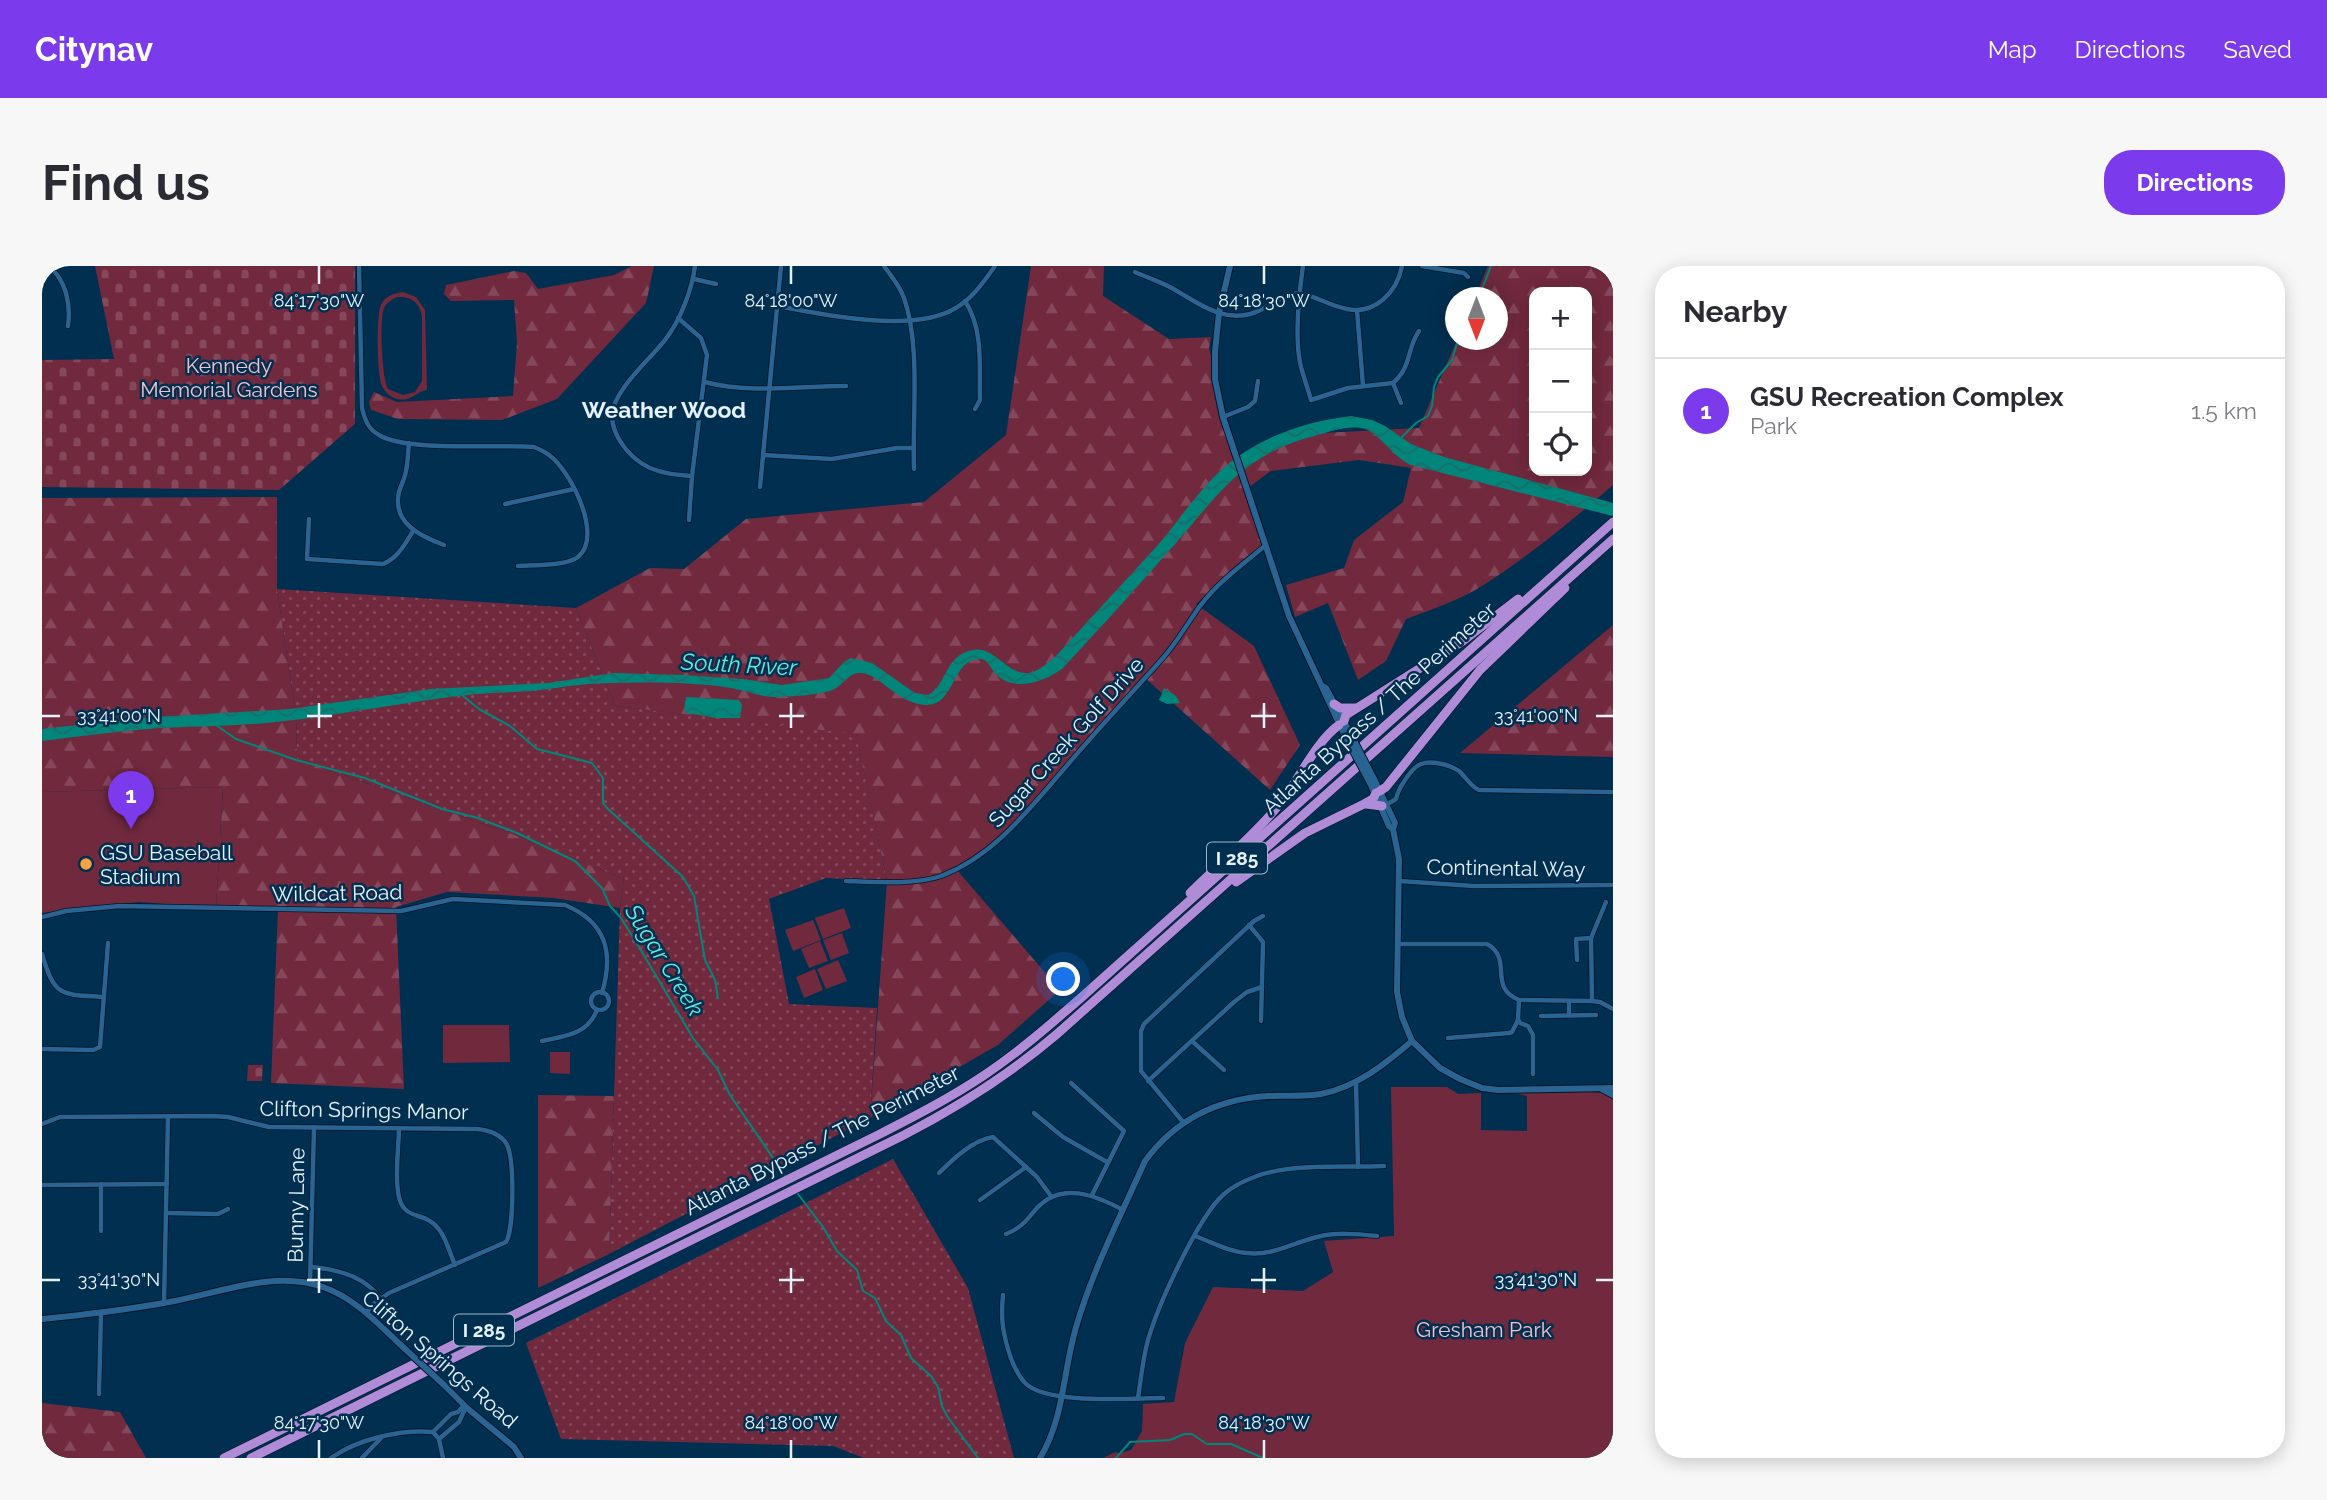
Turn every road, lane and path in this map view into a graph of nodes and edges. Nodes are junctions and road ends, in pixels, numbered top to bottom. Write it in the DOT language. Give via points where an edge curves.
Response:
graph roads {
  1 [pos="48,266"];
  2 [pos="359,266"];
  3 [pos="695,266"];
  4 [pos="781,266"];
  5 [pos="884,266"];
  6 [pos="995,266"];
  7 [pos="1230,266"];
  8 [pos="1303,266"];
  9 [pos="1402,266"];
  10 [pos="1422,266"];
  11 [pos="1135,272"];
  12 [pos="1468,277"];
  13 [pos="694,279"];
  14 [pos="716,284"];
  15 [pos="1299,293"];
  16 [pos="965,301"];
  17 [pos="778,306"];
  18 [pos="1357,310"];
  19 [pos="1219,313"];
  20 [pos="678,318"];
  21 [pos="908,321"];
  22 [pos="68,326"];
  23 [pos="1419,331"];
  24 [pos="705,382"];
  25 [pos="1258,382"];
  26 [pos="1393,383"];
  27 [pos="846,386"];
  28 [pos="1363,386"];
  29 [pos="769,387"];
  30 [pos="1401,403"];
  31 [pos="975,409"];
  32 [pos="1223,417"];
  33 [pos="409,443"];
  34 [pos="913,448"];
  35 [pos="763,455"];
  36 [pos="914,469"];
  37 [pos="692,476"];
  38 [pos="760,487"];
  39 [pos="574,489"];
  40 [pos="505,504"];
  41 [pos="309,519"];
  42 [pos="689,520"];
  43 [pos="1613,522"];
  44 [pos="413,531"];
  45 [pos="1613,539"];
  46 [pos="444,545"];
  47 [pos="1267,545"];
  48 [pos="1575,555"];
  49 [pos="518,566"];
  50 [pos="1322,686"];
  51 [pos="1334,704"];
  52 [pos="1357,708"];
  53 [pos="1344,728"];
  54 [pos="1378,792"];
  55 [pos="1613,792"];
  56 [pos="1364,804"];
  57 [pos="1385,805"];
  58 [pos="846,881"];
  59 [pos="1399,881"];
  60 [pos="1613,885"];
  61 [pos="1606,902"];
  62 [pos="1198,909"];
  63 [pos="42,916"];
  64 [pos="1263,916"];
  65 [pos="1249,925"];
  66 [pos="1591,938"];
  67 [pos="108,943"];
  68 [pos="1399,944"];
  69 [pos="1134,949"];
  70 [pos="42,954"];
  71 [pos="1577,960"];
  72 [pos="1262,987"];
  73 [pos="602,993"];
  74 [pos="104,997"];
  75 [pos="1519,1000"];
  76 [pos="1569,1001"];
  77 [pos="1592,1001"];
  78 [pos="1613,1009"];
  79 [pos="597,1010"];
  80 [pos="1569,1015"];
  81 [pos="1597,1015"];
  82 [pos="1541,1016"];
  83 [pos="1518,1019"];
  84 [pos="1261,1021"];
  85 [pos="1448,1038"];
  86 [pos="542,1041"];
  87 [pos="1192,1041"];
  88 [pos="1412,1041"];
  89 [pos="42,1049"];
  90 [pos="1224,1070"];
  91 [pos="1533,1074"];
  92 [pos="1148,1081"];
  93 [pos="1071,1083"];
  94 [pos="1356,1083"];
  95 [pos="1600,1088"];
  96 [pos="1613,1088"];
  97 [pos="1613,1095"];
  98 [pos="1034,1113"];
  99 [pos="168,1116"];
  100 [pos="1184,1122"];
  101 [pos="42,1124"];
  102 [pos="314,1127"];
  103 [pos="400,1128"];
  104 [pos="1107,1163"];
  105 [pos="1384,1166"];
  106 [pos="1026,1167"];
  107 [pos="1358,1167"];
  108 [pos="939,1173"];
  109 [pos="101,1184"];
  110 [pos="167,1184"];
  111 [pos="42,1185"];
  112 [pos="1092,1195"];
  113 [pos="1051,1196"];
  114 [pos="980,1200"];
  115 [pos="228,1209"];
  116 [pos="1123,1210"];
  117 [pos="166,1213"];
  118 [pos="101,1231"];
  119 [pos="1006,1234"];
  120 [pos="1195,1236"];
  121 [pos="1377,1236"];
  122 [pos="454,1265"];
  123 [pos="311,1267"];
  124 [pos="310,1283"];
  125 [pos="1003,1295"];
  126 [pos="382,1297"];
  127 [pos="164,1303"];
  128 [pos="101,1312"];
  129 [pos="366,1313"];
  130 [pos="42,1319"];
  131 [pos="397,1331"];
  132 [pos="99,1394"];
  133 [pos="1062,1397"];
  134 [pos="1138,1398"];
  135 [pos="1163,1398"];
  136 [pos="466,1406"];
  137 [pos="444,1422"];
  138 [pos="451,1429"];
  139 [pos="433,1432"];
  140 [pos="381,1438"];
  141 [pos="439,1439"];
  142 [pos="224,1458"];
  143 [pos="251,1458"];
  144 [pos="331,1458"];
  145 [pos="362,1458"];
  146 [pos="443,1458"];
  147 [pos="521,1458"];
  148 [pos="1040,1458"];
  1 -- 22 [label="street" via="63,281"];
  2 -- 33 [label="street" via="365,419 384,438"];
  3 -- 13 [label="street"];
  4 -- 17 [label="street"];
  5 -- 21 [label="street" via="904,297"];
  6 -- 16 [label="street"];
  7 -- 19 [label="street"];
  8 -- 15 [label="street"];
  9 -- 18 [label="street" via="1388,296"];
  10 -- 12 [label="street"];
  11 -- 19 [label="street"];
  13 -- 14 [label="street"];
  13 -- 20 [label="street"];
  15 -- 18 [label="street"];
  15 -- 19 [label="street" via="1250,314"];
  15 -- 28 [label="street" via="1300,365 1311,400"];
  16 -- 21 [label="street" via="931,319"];
  16 -- 31 [label="street" via="979,331 980,400"];
  17 -- 21 [label="street" via="830,317"];
  17 -- 29 [label="street"];
  18 -- 28 [label="street"];
  19 -- 32 [label="street" via="1215,379"];
  20 -- 24 [label="street" via="705,347"];
  20 -- 37 [label="street" via="615,403 613,416 617,436 639,461 667,473"];
  21 -- 34 [label="street" via="915,367"];
  23 -- 26 [label="street" via="1407,367"];
  24 -- 29 [label="street" via="726,388"];
  24 -- 37 [label="street"];
  25 -- 32 [label="street" via="1255,401"];
  26 -- 28 [label="street"];
  26 -- 30 [label="street"];
  27 -- 29 [label="street"];
  29 -- 35 [label="street"];
  32 -- 47 [label="street"];
  33 -- 39 [label="street" via="534,447 555,461"];
  33 -- 44 [label="street" via="398,500 401,516"];
  34 -- 35 [label="street" via="831,459"];
  34 -- 36 [label="street"];
  35 -- 38 [label="street"];
  37 -- 42 [label="street"];
  39 -- 40 [label="street"];
  39 -- 49 [label="street" via="587,519 581,554 570,561"];
  41 -- 44 [label="street" via="307,559 383,564 401,551"];
  43 -- 48 [label="highway, Atlanta Bypass / The Perimeter / I 285"];
  44 -- 46 [label="street"];
  45 -- 54 [label="highway" via="1480,670"];
  45 -- 62 [label="highway, Atlanta Bypass / The Perimeter / I 285"];
  47 -- 50 [label="street" via="1289,616"];
  47 -- 58 [label="street, Sugar Creek Golf Drive" via="1211,593 1164,657 996,843 938,877"];
  48 -- 52 [label="highway" via="1463,641"];
  48 -- 69 [label="highway, Atlanta Bypass / The Perimeter / I 285"];
  50 -- 51 [label="street"];
  50 -- 53 [label="street"];
  51 -- 52 [label="highway"];
  51 -- 53 [label="street"];
  52 -- 53 [label="highway" via="1346,715"];
  53 -- 54 [label="street, bridge"];
  53 -- 69 [label="highway" via="1329,733 1270,816"];
  54 -- 56 [label="highway"];
  54 -- 57 [label="street"];
  55 -- 57 [label="street" via="1479,790 1450,766 1430,763 1419,765 1396,799"];
  56 -- 57 [label="highway"];
  56 -- 62 [label="highway" via="1293,840"];
  57 -- 59 [label="street" via="1399,859"];
  59 -- 60 [label="street, Continental Way" via="1474,886"];
  59 -- 68 [label="street"];
  61 -- 66 [label="street"];
  62 -- 143 [label="highway, Atlanta Bypass / The Perimeter / I 285" via="1022,1063 950,1111"];
  63 -- 73 [label="street, Wildcat Road" via="120,906 401,911 453,899 565,905 601,932 607,949"];
  64 -- 65 [label="street"];
  65 -- 72 [label="street" via="1263,942"];
  65 -- 92 [label="street" via="1146,1021 1141,1031 1141,1071"];
  66 -- 71 [label="street" via="1576,939"];
  66 -- 77 [label="street"];
  67 -- 74 [label="street"];
  68 -- 75 [label="street" via="1487,944 1499,956 1505,991"];
  68 -- 88 [label="street" via="1398,1004"];
  69 -- 142 [label="highway, Atlanta Bypass / The Perimeter / I 285" via="1042,1032 950,1097"];
  70 -- 74 [label="street" via="49,979 60,990"];
  72 -- 84 [label="street"];
  72 -- 87 [label="street" via="1234,1002"];
  73 -- 79 [label="street" via="591,999"];
  73 -- 79 [label="street" via="608,1005"];
  74 -- 89 [label="street" via="98,1049"];
  75 -- 76 [label="street"];
  75 -- 83 [label="street"];
  76 -- 77 [label="street"];
  76 -- 80 [label="street"];
  77 -- 78 [label="street"];
  79 -- 86 [label="street" via="586,1028"];
  80 -- 81 [label="street"];
  80 -- 82 [label="street"];
  83 -- 85 [label="street" via="1509,1033"];
  83 -- 91 [label="street" via="1533,1035"];
  87 -- 90 [label="street"];
  87 -- 92 [label="street"];
  88 -- 94 [label="street"];
  88 -- 95 [label="street" via="1440,1068 1482,1088"];
  92 -- 100 [label="street"];
  93 -- 104 [label="street" via="1124,1131"];
  94 -- 100 [label="street" via="1321,1094 1235,1100"];
  94 -- 107 [label="street"];
  95 -- 96 [label="street"];
  95 -- 97 [label="street"];
  98 -- 104 [label="street"];
  99 -- 101 [label="street, Clifton Springs Manor" via="60,1117"];
  99 -- 102 [label="street, Clifton Springs Manor"];
  99 -- 110 [label="street"];
  100 -- 116 [label="street" via="1161,1140 1145,1161"];
  102 -- 103 [label="street, Clifton Springs Manor"];
  102 -- 123 [label="street, Bunny Lane"];
  103 -- 122 [label="street" via="400,1202 439,1229"];
  103 -- 122 [label="street, Clifton Springs Manor" via="485,1130 501,1137 510,1152 509,1237 500,1246"];
  104 -- 112 [label="street"];
  105 -- 107 [label="street"];
  106 -- 108 [label="street" via="997,1138 989,1137"];
  106 -- 113 [label="street"];
  106 -- 114 [label="street"];
  107 -- 120 [label="street" via="1284,1169 1254,1177 1225,1194"];
  109 -- 110 [label="street"];
  109 -- 111 [label="street"];
  109 -- 118 [label="street"];
  110 -- 117 [label="street"];
  112 -- 113 [label="street" via="1069,1192"];
  112 -- 116 [label="street"];
  113 -- 119 [label="street" via="1024,1225"];
  115 -- 117 [label="street" via="218,1214"];
  116 -- 133 [label="street" via="1082,1305"];
  117 -- 127 [label="street"];
  120 -- 121 [label="street" via="1231,1250 1261,1254 1321,1236"];
  120 -- 134 [label="street" via="1151,1330"];
  122 -- 126 [label="street, Clifton Springs Manor"];
  123 -- 124 [label="street, Bunny Lane"];
  123 -- 126 [label="street" via="347,1273"];
  124 -- 127 [label="street, Clifton Springs Road" via="253,1284"];
  124 -- 129 [label="street, Clifton Springs Road" via="338,1294"];
  125 -- 133 [label="street" via="1001,1323 1015,1367 1025,1383"];
  126 -- 129 [label="street, Clifton Springs Manor"];
  126 -- 131 [label="street"];
  127 -- 128 [label="street, Clifton Springs Road"];
  128 -- 130 [label="street, Clifton Springs Road"];
  128 -- 132 [label="street"];
  129 -- 136 [label="street, Clifton Springs Road, bridge"];
  133 -- 134 [label="street"];
  133 -- 148 [label="street"];
  134 -- 135 [label="street"];
  136 -- 137 [label="street"];
  136 -- 138 [label="street"];
  136 -- 147 [label="street, Clifton Springs Road"];
  137 -- 138 [label="street"];
  137 -- 139 [label="street"];
  138 -- 141 [label="street"];
  139 -- 140 [label="street"];
  139 -- 141 [label="street"];
  140 -- 144 [label="street"];
  140 -- 145 [label="street"];
  141 -- 146 [label="street"];
}
